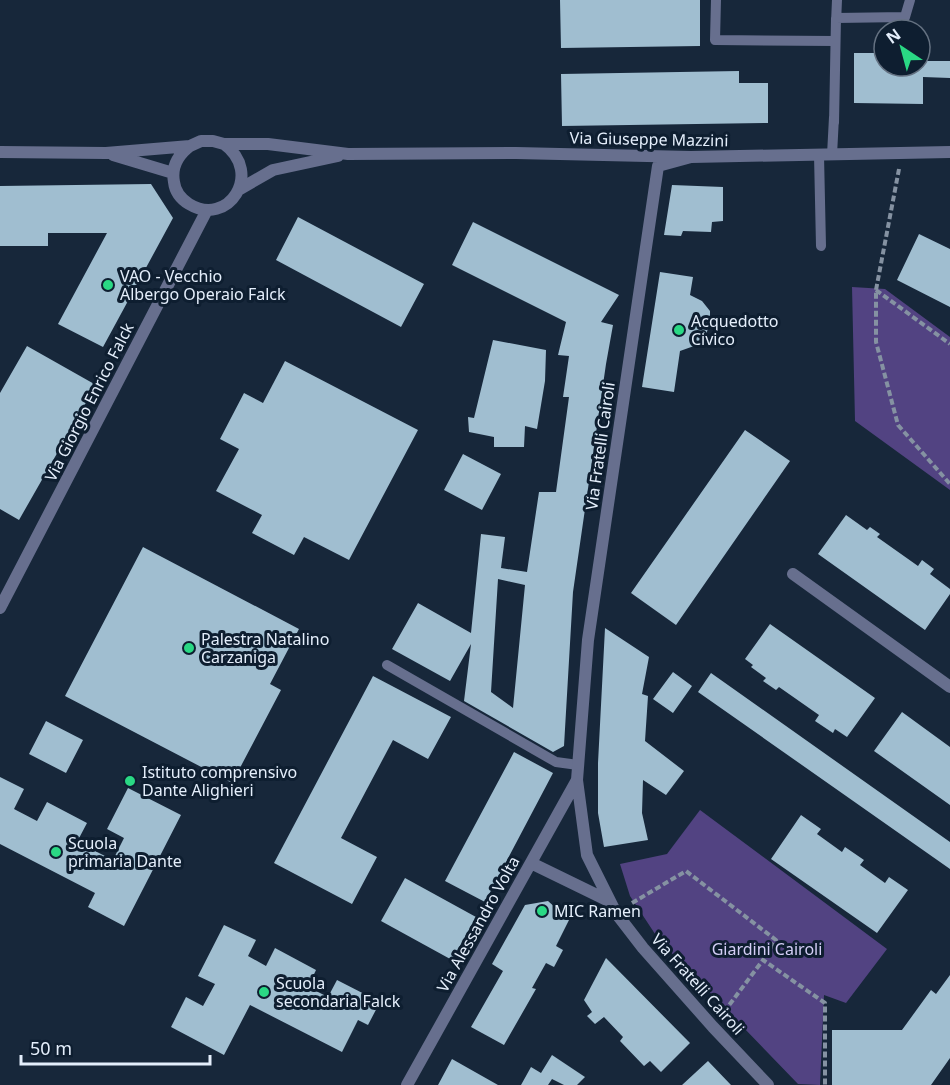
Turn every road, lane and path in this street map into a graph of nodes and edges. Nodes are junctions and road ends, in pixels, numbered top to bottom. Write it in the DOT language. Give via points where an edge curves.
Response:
graph roads {
  1 [pos="716,0"];
  2 [pos="837,0"];
  3 [pos="910,0"];
  4 [pos="836,18"];
  5 [pos="835,41"];
  6 [pos="834,112"];
  7 [pos="224,144"];
  8 [pos="190,146"];
  9 [pos="0,152"];
  10 [pos="950,152"];
  11 [pos="106,153"];
  12 [pos="348,154"];
  13 [pos="902,154"];
  14 [pos="819,155"];
  15 [pos="832,155"];
  16 [pos="691,157"];
  17 [pos="173,173"];
  18 [pos="240,189"];
  19 [pos="207,210"];
  20 [pos="821,246"];
  21 [pos="876,290"];
  22 [pos="950,344"];
  23 [pos="950,484"];
  24 [pos="793,574"];
  25 [pos="0,608"];
  26 [pos="387,665"];
  27 [pos="950,687"];
  28 [pos="578,765"];
  29 [pos="577,780"];
  30 [pos="531,863"];
  31 [pos="609,901"];
  32 [pos="616,913"];
  33 [pos="762,960"];
  34 [pos="713,1027"];
  35 [pos="407,1085"];
  36 [pos="768,1085"];
  37 [pos="825,1085"];
  1 -- 5 [label="lane" via="715,40"];
  2 -- 4 [label="lane"];
  3 -- 4 [label="lane" via="905,17"];
  4 -- 5 [label="lane"];
  4 -- 6 [label="lane"];
  5 -- 6 [label="lane"];
  6 -- 15 [label="lane"];
  7 -- 8 [label="street, Via Giuseppe Mazzini" via="207,141"];
  7 -- 12 [label="street, Via Giuseppe Mazzini" via="268,144"];
  7 -- 18 [label="street" via="239,159"];
  8 -- 11 [label="street, Via Giuseppe Mazzini"];
  8 -- 17 [label="street" via="181,153"];
  9 -- 11 [label="street, Via Giuseppe Mazzini"];
  10 -- 13 [label="street, Via Giuseppe Mazzini"];
  11 -- 17 [label="street, Via Giuseppe Mazzini"];
  12 -- 16 [label="street, Via Giuseppe Mazzini"];
  12 -- 18 [label="street, Via Giuseppe Mazzini" via="273,170"];
  13 -- 15 [label="street, Via Giuseppe Mazzini"];
  13 -- 21 [label="path"];
  14 -- 15 [label="street, Via Giuseppe Mazzini"];
  14 -- 16 [label="street, Via Giuseppe Mazzini"];
  14 -- 20 [label="lane"];
  16 -- 28 [label="street, Via Fratelli Cairoli" via="658,166 588,640"];
  17 -- 19 [label="street" via="178,194 186,203"];
  18 -- 19 [label="street, Via Giuseppe Mazzini" via="227,205"];
  19 -- 25 [label="street, Via Giorgio Enrico Falck"];
  21 -- 22 [label="path"];
  21 -- 23 [label="path" via="876,342 898,425"];
  24 -- 27 [label="street"];
  26 -- 28 [label="lane" via="556,762"];
  28 -- 29 [label="street, Via Fratelli Cairoli"];
  29 -- 30 [label="street, Via Alessandro Volta"];
  29 -- 31 [label="street, Via Fratelli Cairoli" via="588,855"];
  30 -- 31 [label="street"];
  30 -- 35 [label="street, Via Alessandro Volta"];
  31 -- 32 [label="street, Via Fratelli Cairoli"];
  32 -- 33 [label="path" via="686,871 776,940"];
  32 -- 34 [label="street, Via Fratelli Cairoli"];
  33 -- 34 [label="path"];
  33 -- 37 [label="path" via="825,1003"];
  34 -- 36 [label="street, Via Fratelli Cairoli"];
}
